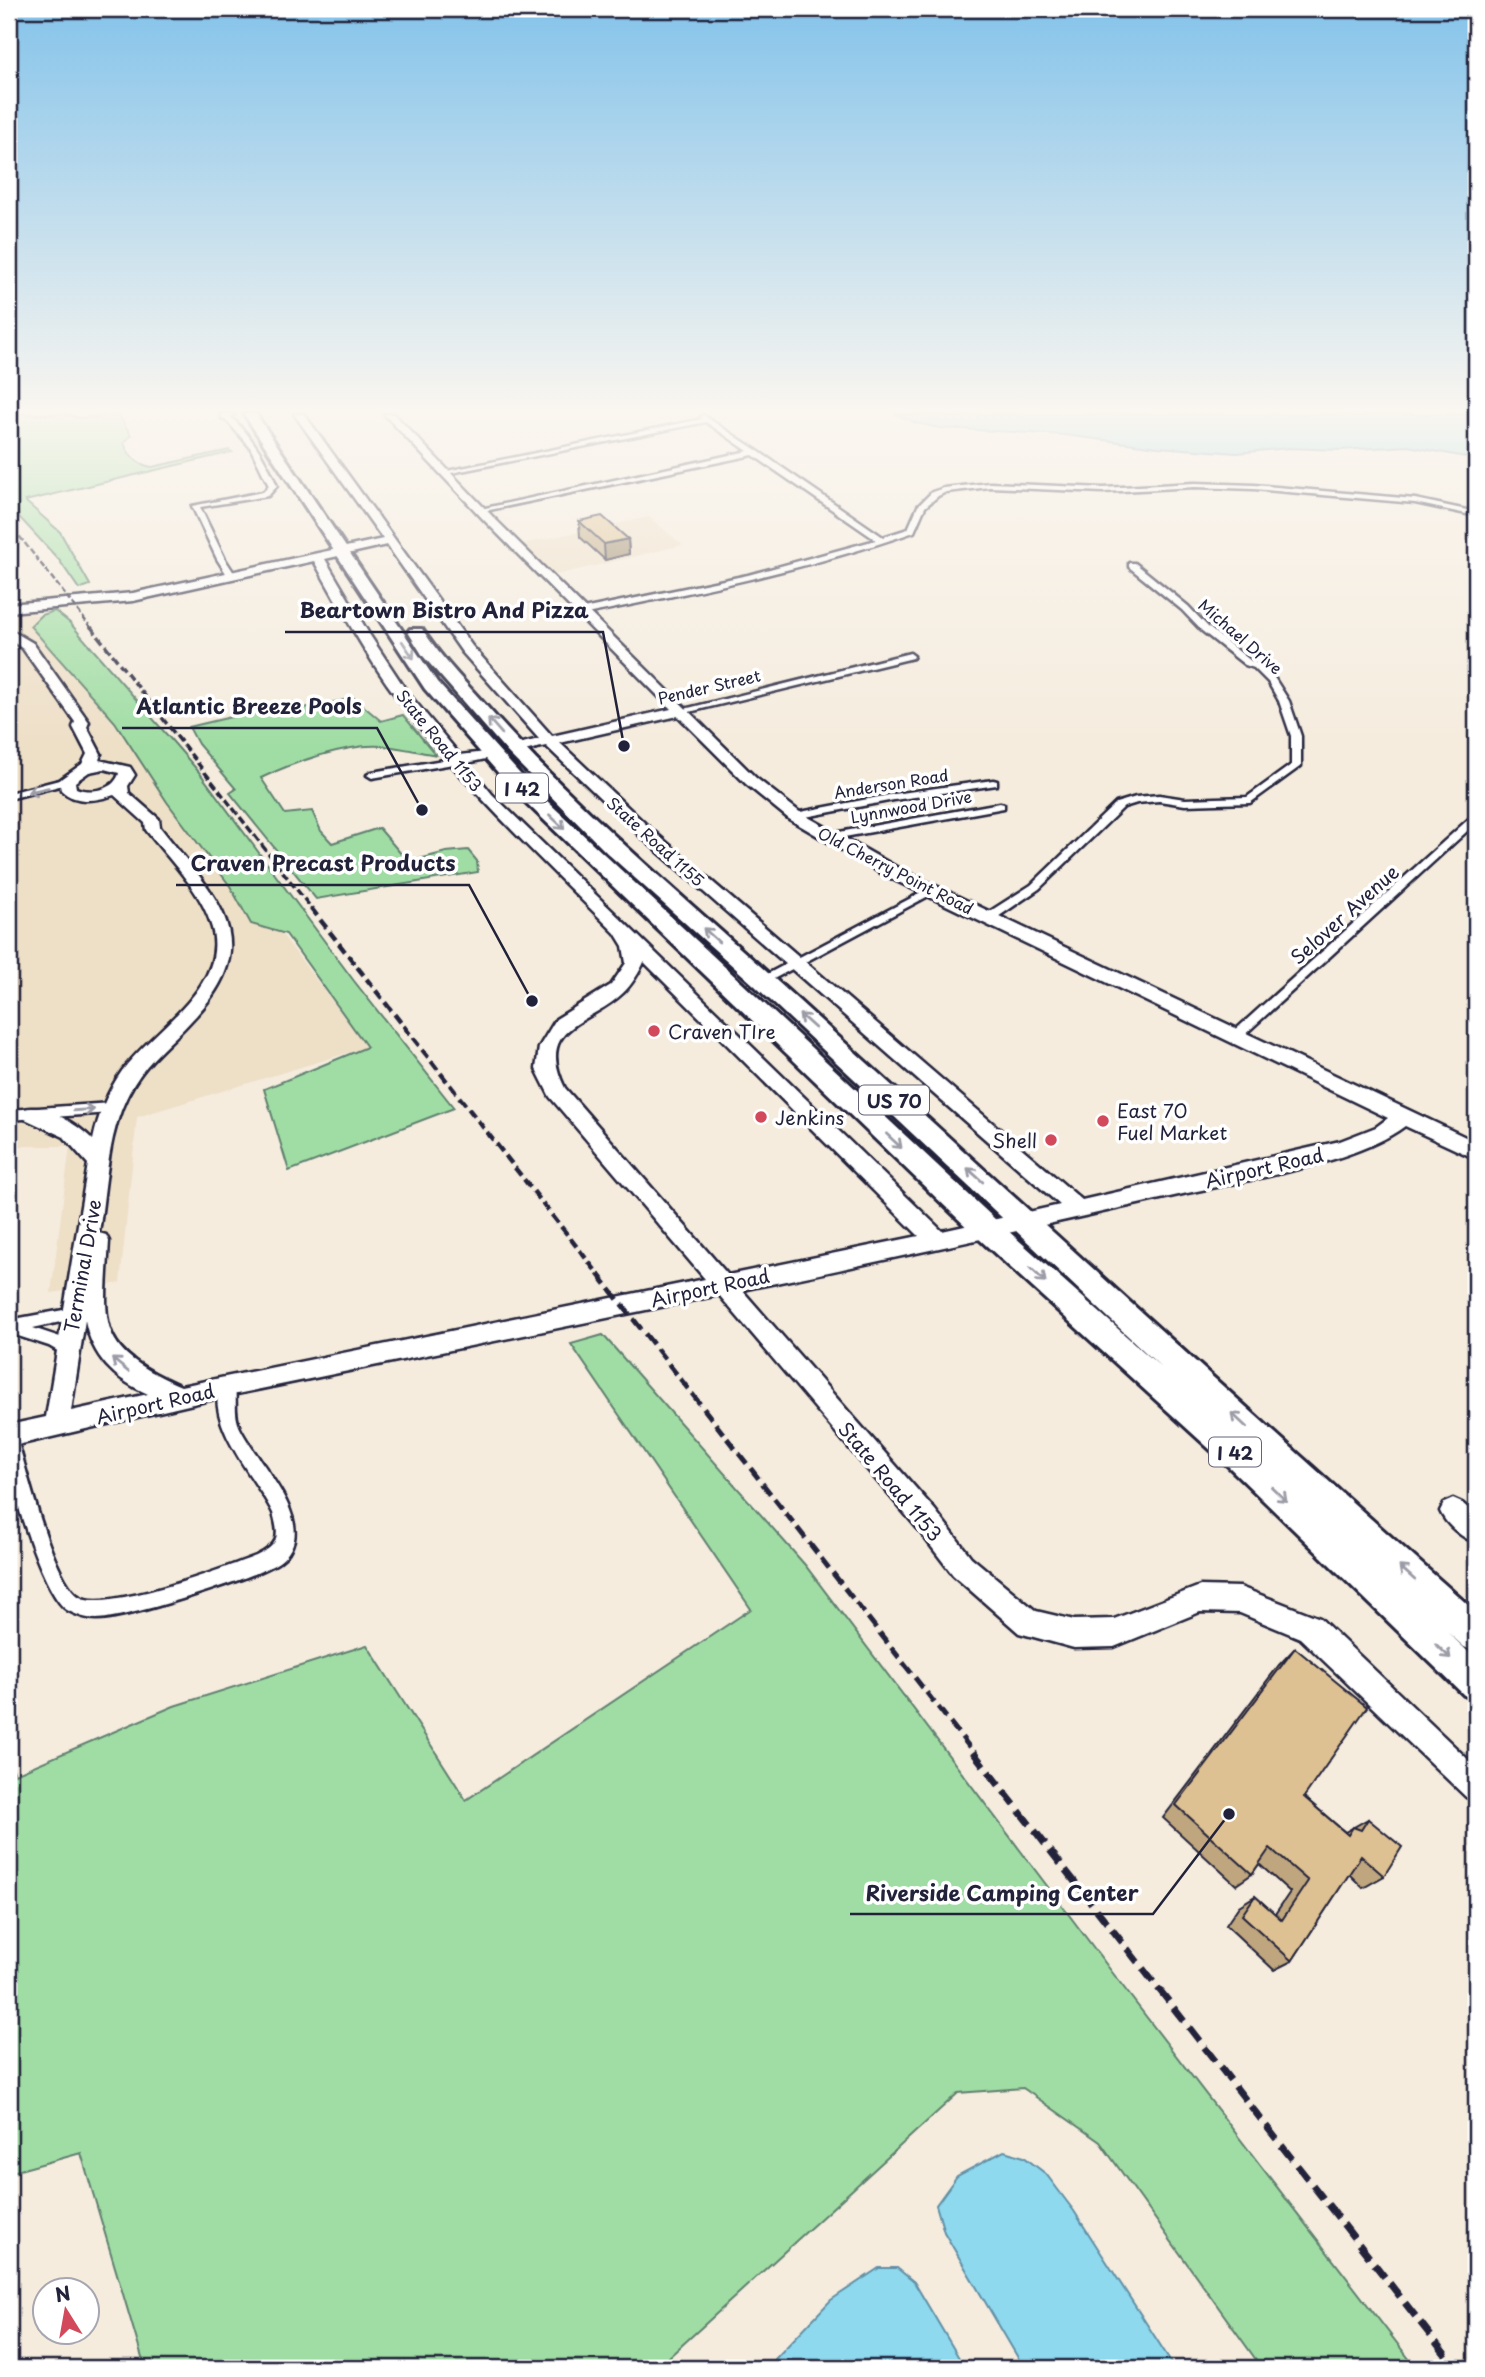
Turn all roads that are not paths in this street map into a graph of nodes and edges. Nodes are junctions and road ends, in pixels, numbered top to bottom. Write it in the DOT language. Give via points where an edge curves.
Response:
graph roads {
  1 [pos="205,525"];
  2 [pos="337,525"];
  3 [pos="379,525"];
  4 [pos="495,525"];
  5 [pos="860,525"];
  6 [pos="913,525"];
  7 [pos="391,541"];
  8 [pos="883,541"];
  9 [pos="353,546"];
  10 [pos="318,558"];
  11 [pos="1132,565"];
  12 [pos="232,576"];
  13 [pos="9,608"];
  14 [pos="581,612"];
  15 [pos="9,634"];
  16 [pos="910,656"];
  17 [pos="681,711"];
  18 [pos="82,722"];
  19 [pos="549,742"];
  20 [pos="515,749"];
  21 [pos="490,754"];
  22 [pos="455,761"];
  23 [pos="112,764"];
  24 [pos="89,766"];
  25 [pos="372,775"];
  26 [pos="67,781"];
  27 [pos="993,783"];
  28 [pos="120,785"];
  29 [pos="98,794"];
  30 [pos="9,796"];
  31 [pos="1000,806"];
  32 [pos="795,816"];
  33 [pos="1476,818"];
  34 [pos="152,827"];
  35 [pos="828,837"];
  36 [pos="930,891"];
  37 [pos="988,918"];
  38 [pos="621,929"];
  39 [pos="795,962"];
  40 [pos="762,980"];
  41 [pos="1236,1036"];
  42 [pos="111,1108"];
  43 [pos="32,1114"];
  44 [pos="9,1115"];
  45 [pos="1404,1116"];
  46 [pos="1476,1151"];
  47 [pos="99,1164"];
  48 [pos="1077,1208"];
  49 [pos="90,1220"];
  50 [pos="1025,1221"];
  51 [pos="987,1229"];
  52 [pos="939,1241"];
  53 [pos="723,1285"];
  54 [pos="74,1314"];
  55 [pos="10,1326"];
  56 [pos="68,1350"];
  57 [pos="227,1386"];
  58 [pos="180,1397"];
  59 [pos="57,1425"];
  60 [pos="9,1437"];
  61 [pos="1453,1511"];
  62 [pos="1476,1531"];
  63 [pos="1476,1635"];
  64 [pos="1476,1683"];
  65 [pos="1476,1787"];
  1 -- 12 [label="street"];
  2 -- 9 [label="highway, I 42"];
  3 -- 7 [label="street, State Road 1155"];
  4 -- 14 [label="street, Old Cherry Point Road"];
  5 -- 8 [label="street"];
  6 -- 8 [label="street"];
  7 -- 9 [label="street"];
  7 -- 19 [label="street, State Road 1155" via="491,680"];
  8 -- 14 [label="street" via="721,584"];
  9 -- 10 [label="street"];
  20 -- 9 [label="highway, US 70, one-way" via="429,652"];
  9 -- 21 [label="highway, I 42, one-way" via="431,685"];
  10 -- 12 [label="street"];
  10 -- 22 [label="street, State Road 1153" via="390,677"];
  11 -- 37 [label="street, Michael Drive" via="1272,681 1296,736 1296,766 1250,800 1159,798 1120,805 1035,887"];
  12 -- 13 [label="street" via="133,597"];
  14 -- 17 [label="street, Old Cherry Point Road"];
  15 -- 18 [label="street" via="28,646"];
  16 -- 17 [label="street, Pender Street"];
  17 -- 19 [label="street, Pender Street"];
  17 -- 32 [label="street, Old Cherry Point Road" via="751,781"];
  18 -- 23 [label="street, Terminal Drive" via="89,725"];
  18 -- 24 [label="street" via="80,727 94,754"];
  19 -- 20 [label="street, Pender Street"];
  19 -- 39 [label="street, State Road 1155"];
  40 -- 20 [label="highway, US 70, one-way" via="614,849"];
  21 -- 22 [label="street"];
  21 -- 51 [label="highway, I 42, one-way"];
  22 -- 25 [label="street"];
  22 -- 38 [label="street, State Road 1153"];
  23 -- 24 [label="street"];
  23 -- 28 [label="street, Terminal Drive" via="127,775"];
  24 -- 26 [label="street"];
  26 -- 29 [label="street, Terminal Drive" via="74,793"];
  26 -- 30 [label="street, one-way"];
  27 -- 32 [label="street, Anderson Road"];
  28 -- 29 [label="street"];
  28 -- 34 [label="street, Terminal Drive" via="121,794 153,822"];
  29 -- 34 [label="street, Terminal Drive" via="112,798"];
  31 -- 35 [label="street, Lynnwood Drive"];
  32 -- 35 [label="street, Old Cherry Point Road"];
  33 -- 41 [label="street, Selover Avenue"];
  34 -- 42 [label="street, Terminal Drive" via="216,915 223,952 200,1002 140,1060"];
  35 -- 36 [label="street, Old Cherry Point Road"];
  36 -- 37 [label="street, Old Cherry Point Road"];
  36 -- 39 [label="street"];
  37 -- 41 [label="street, Old Cherry Point Road"];
  38 -- 52 [label="street, State Road 1153"];
  38 -- 53 [label="street, State Road 1153" via="634,954 630,975 617,989 563,1023 548,1047 546,1069 556,1092"];
  39 -- 40 [label="street"];
  39 -- 48 [label="street, State Road 1155"];
  50 -- 40 [label="highway, US 70, one-way"];
  41 -- 45 [label="street, Old Cherry Point Road"];
  43 -- 42 [label="street, one-way"];
  42 -- 47 [label="street, Terminal Drive"];
  43 -- 44 [label="street"];
  43 -- 47 [label="street" via="77,1135"];
  45 -- 46 [label="street, Old Cherry Point Road"];
  45 -- 48 [label="street, Airport Road" via="1383,1132 1344,1148"];
  47 -- 49 [label="street, Terminal Drive"];
  48 -- 50 [label="street, Airport Road"];
  49 -- 54 [label="street, Terminal Drive"];
  58 -- 49 [label="street, one-way" via="134,1376 107,1354 95,1321 98,1238"];
  50 -- 51 [label="street, Airport Road"];
  63 -- 50 [label="highway, US 70, one-way"];
  51 -- 52 [label="street, Airport Road"];
  51 -- 64 [label="highway, I 42, one-way" via="1236,1453"];
  52 -- 53 [label="street, Airport Road"];
  53 -- 57 [label="street, Airport Road"];
  53 -- 65 [label="street, State Road 1153" via="962,1566 1030,1623 1074,1634 1114,1633 1200,1600 1240,1600 1310,1628"];
  54 -- 55 [label="street"];
  54 -- 56 [label="street, Terminal Drive"];
  55 -- 56 [label="street" via="46,1337"];
  56 -- 59 [label="street, Terminal Drive"];
  57 -- 58 [label="street, Airport Road"];
  57 -- 60 [label="street" via="228,1419 283,1518 286,1539 274,1556 263,1562 102,1610 80,1607 64,1594 44,1554"];
  58 -- 59 [label="street, Airport Road"];
  59 -- 60 [label="street, Airport Road"];
  61 -- 62 [label="street"];
}
